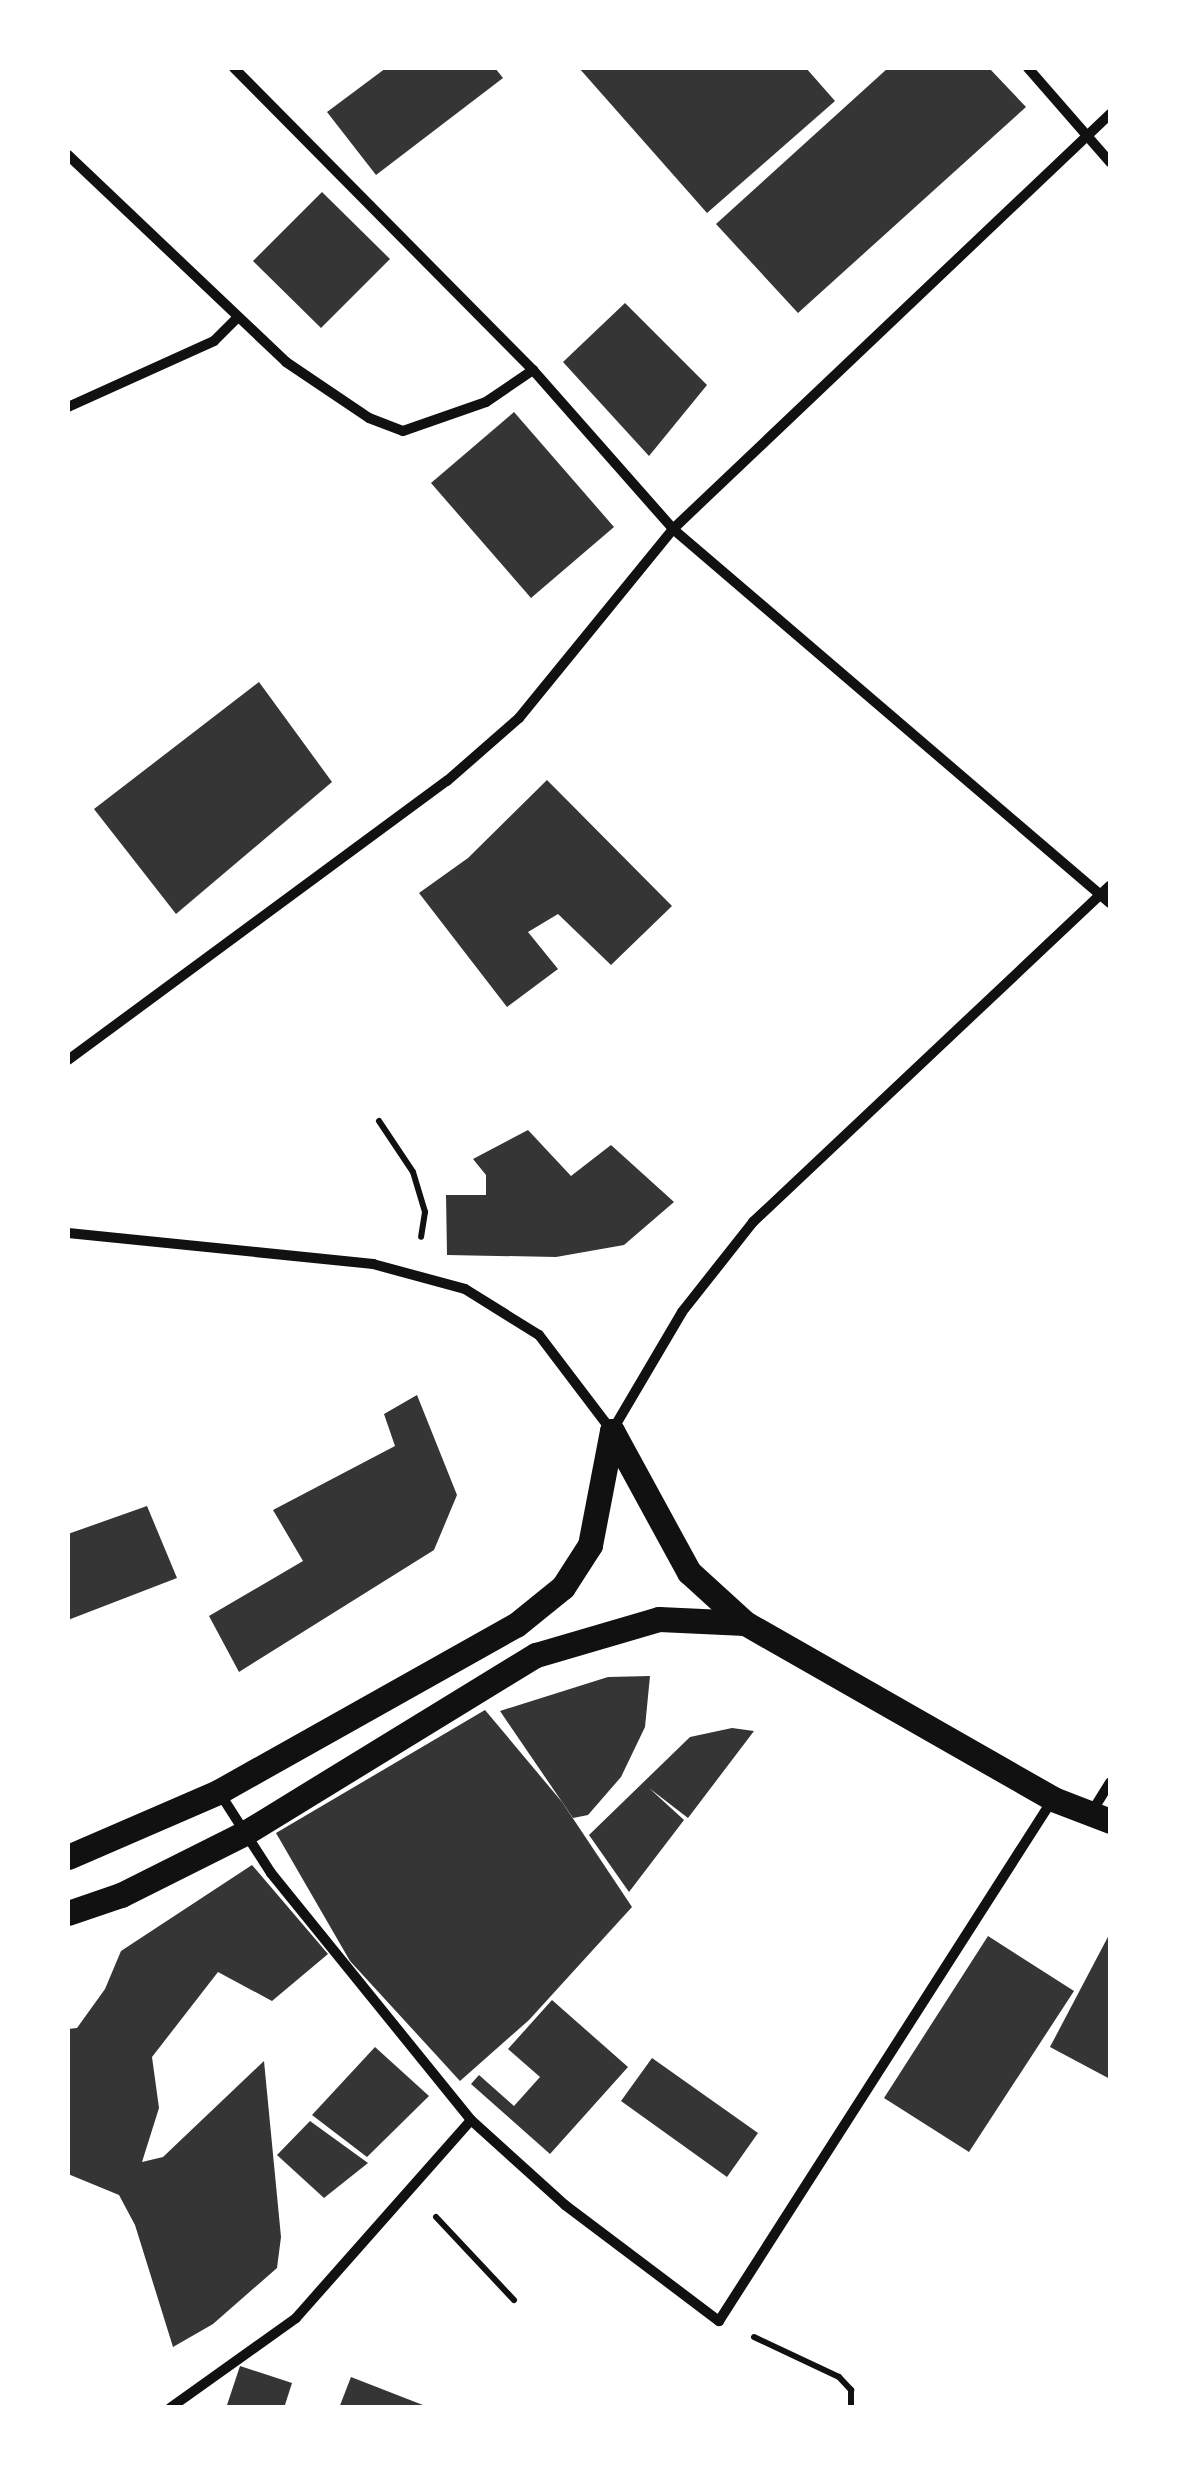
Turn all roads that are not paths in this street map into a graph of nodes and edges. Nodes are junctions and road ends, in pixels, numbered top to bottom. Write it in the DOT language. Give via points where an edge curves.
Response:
graph roads {
  1 [pos="234,68"];
  2 [pos="1028,68"];
  3 [pos="1110,114"];
  4 [pos="1083,134"];
  5 [pos="68,155"];
  6 [pos="1110,162"];
  7 [pos="238,317"];
  8 [pos="533,370"];
  9 [pos="68,407"];
  10 [pos="673,529"];
  11 [pos="1110,886"];
  12 [pos="1100,895"];
  13 [pos="1110,903"];
  14 [pos="68,1060"];
  15 [pos="68,1234"];
  16 [pos="612,1431"];
  17 [pos="745,1623"];
  18 [pos="516,1624"];
  19 [pos="536,1655"];
  20 [pos="1110,1782"];
  21 [pos="218,1792"];
  22 [pos="1053,1799"];
  23 [pos="1100,1817"];
  24 [pos="246,1833"];
  25 [pos="68,1857"];
  26 [pos="68,1912"];
  27 [pos="471,2120"];
  28 [pos="170,2408"];
  1 -- 8 [label="street"];
  2 -- 4 [label="street"];
  3 -- 4 [label="street"];
  4 -- 6 [label="street"];
  4 -- 10 [label="street"];
  5 -- 7 [label="street"];
  7 -- 8 [label="street" via="319,384 369,418 403,431 486,402"];
  7 -- 9 [label="street" via="214,342"];
  8 -- 10 [label="street"];
  10 -- 12 [label="street"];
  10 -- 14 [label="street" via="519,718 447,782"];
  11 -- 12 [label="street"];
  12 -- 13 [label="street"];
  12 -- 16 [label="street" via="753,1222 682,1312"];
  15 -- 16 [label="street" via="373,1264 465,1289 539,1335"];
  16 -- 17 [label="main road" via="689,1572"];
  16 -- 18 [label="main road" via="590,1545 563,1588"];
  17 -- 19 [label="main road" via="660,1619"];
  17 -- 22 [label="main road"];
  18 -- 19 [label="main road"];
  18 -- 21 [label="main road"];
  19 -- 24 [label="main road"];
  20 -- 23 [label="street"];
  21 -- 24 [label="street"];
  21 -- 25 [label="main road"];
  22 -- 23 [label="main road"];
  22 -- 27 [label="street" via="719,2320 566,2205"];
  24 -- 26 [label="main road" via="122,1895"];
  24 -- 27 [label="street"];
  27 -- 28 [label="street" via="296,2318"];
}
